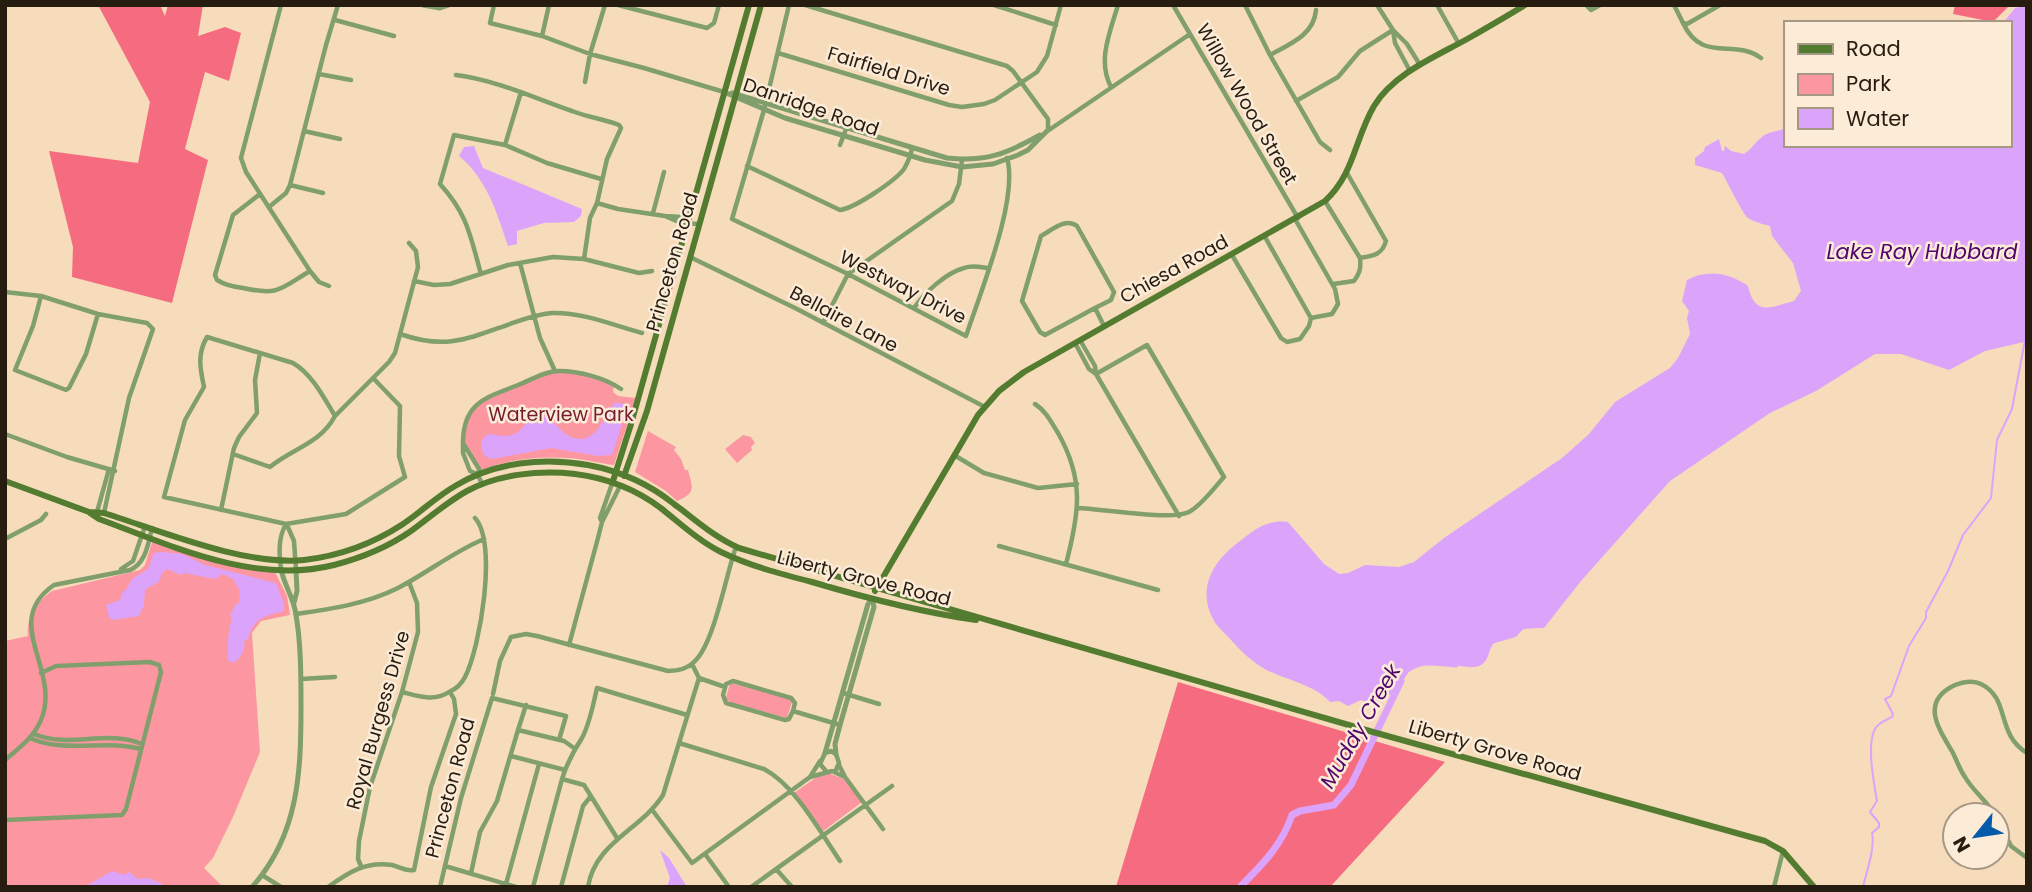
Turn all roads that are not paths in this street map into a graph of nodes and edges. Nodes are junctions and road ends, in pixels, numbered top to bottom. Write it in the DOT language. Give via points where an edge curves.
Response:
graph roads {
  1 [pos="281,5"];
  2 [pos="338,5"];
  3 [pos="424,5"];
  4 [pos="449,5"];
  5 [pos="494,5"];
  6 [pos="549,5"];
  7 [pos="605,5"];
  8 [pos="618,5"];
  9 [pos="719,5"];
  10 [pos="749,5"];
  11 [pos="761,5"];
  12 [pos="789,5"];
  13 [pos="805,5"];
  14 [pos="994,5"];
  15 [pos="1061,5"];
  16 [pos="1118,5"];
  17 [pos="1173,5"];
  18 [pos="1245,5"];
  19 [pos="1377,5"];
  20 [pos="1437,5"];
  21 [pos="1586,5"];
  22 [pos="1600,5"];
  23 [pos="1674,5"];
  24 [pos="1720,5"];
  25 [pos="1524,6"];
  26 [pos="1316,10"];
  27 [pos="335,20"];
  28 [pos="1683,23"];
  29 [pos="1056,25"];
  30 [pos="1393,30"];
  31 [pos="1190,34"];
  32 [pos="394,36"];
  33 [pos="542,36"];
  34 [pos="1459,44"];
  35 [pos="778,53"];
  36 [pos="590,54"];
  37 [pos="1270,55"];
  38 [pos="1761,58"];
  39 [pos="1420,66"];
  40 [pos="1410,72"];
  41 [pos="319,74"];
  42 [pos="456,75"];
  43 [pos="351,80"];
  44 [pos="584,82"];
  45 [pos="1022,83"];
  46 [pos="1111,88"];
  47 [pos="521,92"];
  48 [pos="724,92"];
  49 [pos="736,96"];
  50 [pos="764,102"];
  51 [pos="1296,102"];
  52 [pos="764,110"];
  53 [pos="1048,130"];
  54 [pos="304,131"];
  55 [pos="845,133"];
  56 [pos="340,139"];
  57 [pos="505,145"];
  58 [pos="710,145"];
  59 [pos="840,145"];
  60 [pos="721,148"];
  61 [pos="912,148"];
  62 [pos="1330,150"];
  63 [pos="911,156"];
  64 [pos="1006,156"];
  65 [pos="962,160"];
  66 [pos="747,166"];
  67 [pos="962,167"];
  68 [pos="664,172"];
  69 [pos="1347,173"];
  70 [pos="601,179"];
  71 [pos="290,185"];
  72 [pos="260,194"];
  73 [pos="323,194"];
  74 [pos="1325,201"];
  75 [pos="597,203"];
  76 [pos="269,207"];
  77 [pos="653,213"];
  78 [pos="1296,219"];
  79 [pos="688,222"];
  80 [pos="699,224"];
  81 [pos="1265,237"];
  82 [pos="410,243"];
  83 [pos="1233,255"];
  84 [pos="690,257"];
  85 [pos="1360,258"];
  86 [pos="584,259"];
  87 [pos="520,263"];
  88 [pos="988,268"];
  89 [pos="310,271"];
  90 [pos="652,271"];
  91 [pos="481,274"];
  92 [pos="848,274"];
  93 [pos="414,281"];
  94 [pos="1332,284"];
  95 [pos="328,286"];
  96 [pos="5,292"];
  97 [pos="41,296"];
  98 [pos="914,308"];
  99 [pos="1095,309"];
  100 [pos="99,314"];
  101 [pos="534,315"];
  102 [pos="1311,318"];
  103 [pos="823,323"];
  104 [pos="1104,326"];
  105 [pos="642,333"];
  106 [pos="400,334"];
  107 [pos="656,337"];
  108 [pos="667,338"];
  109 [pos="1077,342"];
  110 [pos="260,353"];
  111 [pos="555,371"];
  112 [pos="1096,374"];
  113 [pos="373,378"];
  114 [pos="621,390"];
  115 [pos="1035,404"];
  116 [pos="985,407"];
  117 [pos="335,416"];
  118 [pos="5,434"];
  119 [pos="233,454"];
  120 [pos="954,456"];
  121 [pos="112,470"];
  122 [pos="617,471"];
  123 [pos="478,475"];
  124 [pos="625,475"];
  125 [pos="5,481"];
  126 [pos="613,481"];
  127 [pos="482,484"];
  128 [pos="1077,484"];
  129 [pos="621,485"];
  130 [pos="1078,508"];
  131 [pos="221,510"];
  132 [pos="89,512"];
  133 [pos="101,513"];
  134 [pos="46,514"];
  135 [pos="1178,516"];
  136 [pos="475,518"];
  137 [pos="602,522"];
  138 [pos="286,524"];
  139 [pos="149,527"];
  140 [pos="146,537"];
  141 [pos="5,538"];
  142 [pos="484,539"];
  143 [pos="999,546"];
  144 [pos="736,547"];
  145 [pos="732,557"];
  146 [pos="280,559"];
  147 [pos="296,560"];
  148 [pos="133,561"];
  149 [pos="1066,564"];
  150 [pos="139,565"];
  151 [pos="281,569"];
  152 [pos="296,570"];
  153 [pos="117,571"];
  154 [pos="409,582"];
  155 [pos="875,589"];
  156 [pos="1158,590"];
  157 [pos="872,599"];
  158 [pos="294,603"];
  159 [pos="296,614"];
  160 [pos="26,615"];
  161 [pos="990,622"];
  162 [pos="569,645"];
  163 [pos="26,646"];
  164 [pos="692,664"];
  165 [pos="41,673"];
  166 [pos="335,677"];
  167 [pos="699,678"];
  168 [pos="301,679"];
  169 [pos="725,687"];
  170 [pos="402,692"];
  171 [pos="450,692"];
  172 [pos="846,694"];
  173 [pos="493,696"];
  174 [pos="880,704"];
  175 [pos="526,705"];
  176 [pos="793,711"];
  177 [pos="687,715"];
  178 [pos="837,724"];
  179 [pos="518,730"];
  180 [pos="32,736"];
  181 [pos="559,740"];
  182 [pos="679,744"];
  183 [pos="142,746"];
  184 [pos="574,748"];
  185 [pos="825,753"];
  186 [pos="2027,753"];
  187 [pos="836,754"];
  188 [pos="511,756"];
  189 [pos="5,760"];
  190 [pos="820,761"];
  191 [pos="539,764"];
  192 [pos="839,764"];
  193 [pos="565,771"];
  194 [pos="826,771"];
  195 [pos="833,771"];
  196 [pos="810,776"];
  197 [pos="845,776"];
  198 [pos="562,779"];
  199 [pos="892,786"];
  200 [pos="791,792"];
  201 [pos="592,796"];
  202 [pos="1983,801"];
  203 [pos="865,803"];
  204 [pos="653,811"];
  205 [pos="5,820"];
  206 [pos="883,829"];
  207 [pos="822,835"];
  208 [pos="617,838"];
  209 [pos="2011,846"];
  210 [pos="1783,851"];
  211 [pos="705,853"];
  212 [pos="2025,858"];
  213 [pos="840,860"];
  214 [pos="361,866"];
  215 [pos="445,866"];
  216 [pos="776,869"];
  217 [pos="471,873"];
  218 [pos="262,875"];
  219 [pos="506,884"];
  220 [pos="252,887"];
  221 [pos="281,887"];
  222 [pos="328,887"];
  223 [pos="440,887"];
  224 [pos="516,887"];
  225 [pos="533,887"];
  226 [pos="561,887"];
  227 [pos="589,887"];
  228 [pos="729,887"];
  229 [pos="751,887"];
  230 [pos="792,887"];
  231 [pos="1774,887"];
  232 [pos="1814,887"];
  1 -- 72 [label="street" via="241,158"];
  2 -- 27 [label="street"];
  3 -- 4 [label="street"];
  5 -- 33 [label="street" via="490,23"];
  6 -- 33 [label="street"];
  7 -- 36 [label="street"];
  8 -- 9 [label="street" via="707,28 714,23"];
  10 -- 48 [label="main road, Princeton Road"];
  11 -- 49 [label="main road, Princeton Road"];
  12 -- 35 [label="street"];
  13 -- 45 [label="street" via="1001,64"];
  14 -- 29 [label="street"];
  15 -- 29 [label="street, Fairfield Drive"];
  16 -- 46 [label="street" via="1105,49"];
  17 -- 31 [label="street, Willow Wood Street"];
  18 -- 37 [label="street"];
  19 -- 30 [label="street"];
  20 -- 34 [label="street"];
  21 -- 22 [label="street" via="1591,10"];
  23 -- 28 [label="street"];
  24 -- 28 [label="street" via="1695,22"];
  25 -- 34 [label="main road, Chiesa Road"];
  26 -- 37 [label="street" via="1315,21 1301,39"];
  27 -- 32 [label="street"];
  27 -- 41 [label="street"];
  28 -- 38 [label="street" via="1691,37 1704,46"];
  29 -- 45 [label="street, Fairfield Drive" via="1042,66"];
  30 -- 39 [label="street"];
  30 -- 40 [label="street"];
  30 -- 51 [label="street" via="1360,51 1338,77"];
  31 -- 46 [label="street, Danridge Road"];
  31 -- 78 [label="street, Willow Wood Street"];
  33 -- 36 [label="street"];
  34 -- 39 [label="main road, Chiesa Road"];
  35 -- 45 [label="street, Fairfield Drive" via="962,107 984,104"];
  35 -- 50 [label="street"];
  36 -- 44 [label="street"];
  36 -- 48 [label="street"];
  37 -- 51 [label="street"];
  39 -- 40 [label="main road, Chiesa Road"];
  40 -- 69 [label="main road, Chiesa Road" via="1386,90 1374,107"];
  41 -- 43 [label="street"];
  41 -- 54 [label="street"];
  42 -- 47 [label="street"];
  45 -- 53 [label="street" via="1048,119"];
  46 -- 53 [label="street, Danridge Road"];
  47 -- 57 [label="street"];
  47 -- 70 [label="street" via="621,128"];
  48 -- 49 [label="street, Danridge Road"];
  48 -- 58 [label="main road, Princeton Road"];
  49 -- 50 [label="street, Danridge Road"];
  49 -- 52 [label="street, Danridge Road"];
  49 -- 60 [label="main road, Princeton Road"];
  50 -- 52 [label="street"];
  50 -- 55 [label="street, Danridge Road"];
  51 -- 62 [label="street" via="1320,142"];
  52 -- 55 [label="street, Danridge Road"];
  52 -- 66 [label="street"];
  53 -- 64 [label="street, Danridge Road"];
  54 -- 56 [label="street"];
  54 -- 71 [label="street"];
  55 -- 59 [label="street"];
  55 -- 61 [label="street, Danridge Road"];
  55 -- 63 [label="street, Danridge Road"];
  57 -- 70 [label="street"];
  57 -- 91 [label="street" via="454,135 440,184 466,219"];
  58 -- 60 [label="main road"];
  58 -- 79 [label="main road, Princeton Road"];
  60 -- 80 [label="main road, Princeton Road"];
  61 -- 63 [label="street"];
  61 -- 65 [label="street, Danridge Road"];
  63 -- 66 [label="street" via="899,174 840,210"];
  63 -- 67 [label="street, Danridge Road"];
  64 -- 65 [label="street, Danridge Road"];
  64 -- 67 [label="street, Danridge Road" via="986,166"];
  64 -- 88 [label="street, Westway Drive" via="1010,183 1006,209"];
  65 -- 67 [label="street"];
  66 -- 92 [label="street, Westway Drive" via="732,219"];
  67 -- 92 [label="street" via="951,201"];
  68 -- 77 [label="street"];
  69 -- 74 [label="main road, Chiesa Road"];
  69 -- 85 [label="street" via="1386,241 1373,256"];
  70 -- 75 [label="street"];
  71 -- 73 [label="street"];
  71 -- 76 [label="street"];
  72 -- 76 [label="street"];
  72 -- 89 [label="street" via="233,215 216,280 267,293"];
  74 -- 78 [label="main road, Chiesa Road"];
  74 -- 85 [label="street"];
  75 -- 77 [label="street"];
  75 -- 86 [label="street"];
  76 -- 89 [label="street"];
  77 -- 79 [label="street"];
  78 -- 81 [label="main road, Chiesa Road"];
  78 -- 94 [label="street, Willow Wood Street"];
  79 -- 80 [label="street"];
  79 -- 107 [label="main road, Princeton Road"];
  80 -- 84 [label="main road, Princeton Road"];
  81 -- 83 [label="main road, Chiesa Road"];
  81 -- 102 [label="street"];
  82 -- 93 [label="street" via="417,258"];
  83 -- 102 [label="street" via="1281,338 1287,342 1300,339"];
  83 -- 104 [label="main road, Chiesa Road"];
  84 -- 103 [label="street, Bellaire Lane"];
  84 -- 108 [label="main road, Princeton Road"];
  85 -- 94 [label="street" via="1360,274 1354,282"];
  86 -- 87 [label="street" via="553,257"];
  86 -- 90 [label="street" via="639,274"];
  87 -- 91 [label="street"];
  87 -- 101 [label="street"];
  88 -- 98 [label="street" via="958,270 925,293"];
  88 -- 98 [label="street, Westway Drive" via="966,336"];
  89 -- 95 [label="street"];
  91 -- 93 [label="street" via="441,285"];
  92 -- 98 [label="street, Westway Drive"];
  92 -- 103 [label="street"];
  93 -- 106 [label="street"];
  94 -- 102 [label="street" via="1338,304 1332,314"];
  96 -- 97 [label="street"];
  97 -- 100 [label="street"];
  97 -- 100 [label="street" via="16,370 58,388 69,388"];
  99 -- 99 [label="street" via="1111,300 1114,292 1077,226 1068,222 1041,236 1022,301 1045,335"];
  99 -- 104 [label="street"];
  100 -- 121 [label="street" via="147,323 153,329"];
  101 -- 105 [label="street" via="583,316"];
  101 -- 106 [label="street" via="459,341 435,344"];
  101 -- 111 [label="street"];
  103 -- 116 [label="street, Bellaire Lane"];
  104 -- 109 [label="main road, Chiesa Road"];
  106 -- 113 [label="street" via="395,353"];
  107 -- 108 [label="main road"];
  107 -- 122 [label="main road, Princeton Road"];
  108 -- 124 [label="main road, Princeton Road"];
  109 -- 112 [label="street"];
  109 -- 116 [label="main road, Chiesa Road" via="1013,380"];
  110 -- 117 [label="street" via="301,368"];
  110 -- 119 [label="street" via="255,380 257,413"];
  110 -- 131 [label="street" via="207,337 201,348 199,368 204,387 185,420 164,497"];
  111 -- 114 [label="street" via="606,381"];
  111 -- 123 [label="street" via="477,404 466,419 463,443 479,468"];
  112 -- 135 [label="street"];
  112 -- 135 [label="street" via="1147,345 1224,477 1192,510"];
  113 -- 117 [label="street"];
  113 -- 138 [label="street" via="400,406 399,456 405,477 346,514"];
  115 -- 128 [label="street" via="1045,411 1068,450"];
  116 -- 120 [label="main road, Chiesa Road"];
  117 -- 119 [label="street" via="317,439 271,467"];
  118 -- 121 [label="street"];
  119 -- 131 [label="street"];
  120 -- 128 [label="street" via="984,473 1038,488"];
  120 -- 155 [label="main road, Chiesa Road"];
  121 -- 133 [label="street"];
  122 -- 123 [label="main road, Liberty Grove Road" via="543,462 505,466"];
  122 -- 124 [label="main road, Liberty Grove Road"];
  122 -- 126 [label="main road, Princeton Road"];
  123 -- 127 [label="street"];
  123 -- 147 [label="main road, Liberty Grove Road" via="367,543"];
  124 -- 129 [label="main road, Princeton Road"];
  124 -- 144 [label="main road, Liberty Grove Road"];
  125 -- 132 [label="main road, Liberty Grove Road"];
  126 -- 127 [label="main road, Liberty Grove Road" via="558,472"];
  126 -- 129 [label="main road, Liberty Grove Road"];
  126 -- 137 [label="street, Princeton Road"];
  127 -- 152 [label="main road, Liberty Grove Road" via="378,549 331,566"];
  128 -- 130 [label="street"];
  129 -- 137 [label="street, Princeton Road"];
  129 -- 145 [label="main road, Liberty Grove Road"];
  130 -- 135 [label="street"];
  130 -- 149 [label="street"];
  131 -- 138 [label="street"];
  132 -- 133 [label="main road, Liberty Grove Road"];
  132 -- 140 [label="main road, Liberty Grove Road"];
  133 -- 139 [label="main road, Liberty Grove Road"];
  134 -- 141 [label="street"];
  136 -- 142 [label="street"];
  137 -- 162 [label="street, Princeton Road"];
  138 -- 146 [label="street"];
  138 -- 147 [label="street"];
  139 -- 140 [label="street"];
  139 -- 146 [label="main road, Liberty Grove Road" via="236,554"];
  140 -- 148 [label="street"];
  140 -- 150 [label="street"];
  140 -- 151 [label="main road, Liberty Grove Road" via="226,564"];
  142 -- 154 [label="street"];
  142 -- 171 [label="street" via="482,622 465,677"];
  143 -- 149 [label="street"];
  144 -- 145 [label="street"];
  144 -- 155 [label="main road, Liberty Grove Road"];
  145 -- 157 [label="main road, Liberty Grove Road"];
  145 -- 164 [label="street" via="709,636"];
  146 -- 147 [label="main road, Liberty Grove Road"];
  146 -- 151 [label="street"];
  147 -- 152 [label="street"];
  148 -- 150 [label="street"];
  148 -- 153 [label="street"];
  149 -- 156 [label="street"];
  150 -- 153 [label="street"];
  151 -- 152 [label="main road, Liberty Grove Road"];
  151 -- 158 [label="street"];
  152 -- 158 [label="street"];
  153 -- 160 [label="street" via="54,585 37,596"];
  154 -- 159 [label="street" via="360,603"];
  154 -- 170 [label="street, Royal Burgess Drive" via="417,603 418,632"];
  155 -- 157 [label="main road, Chiesa Road"];
  155 -- 161 [label="main road, Liberty Grove Road"];
  157 -- 161 [label="main road, Liberty Grove Road"];
  157 -- 172 [label="street" via="872,615"];
  158 -- 159 [label="street"];
  159 -- 168 [label="street"];
  161 -- 210 [label="main road, Liberty Grove Road" via="1753,837"];
  162 -- 164 [label="street" via="668,671"];
  162 -- 173 [label="street, Princeton Road" via="526,634 511,637 500,661"];
  163 -- 165 [label="street"];
  164 -- 167 [label="street"];
  165 -- 180 [label="street" via="46,701"];
  165 -- 183 [label="street" via="56,666 159,665"];
  166 -- 168 [label="street"];
  167 -- 169 [label="street"];
  167 -- 177 [label="street"];
  168 -- 218 [label="street" via="297,790 286,831"];
  169 -- 176 [label="street" via="733,681 791,698"];
  169 -- 176 [label="street" via="726,703 785,720"];
  170 -- 171 [label="street" via="432,698"];
  170 -- 214 [label="street, Royal Burgess Drive" via="370,787 359,841"];
  171 -- 214 [label="street" via="456,714 431,787 414,870"];
  172 -- 174 [label="street"];
  172 -- 178 [label="street"];
  173 -- 175 [label="street"];
  173 -- 215 [label="street, Princeton Road"];
  175 -- 179 [label="street"];
  175 -- 181 [label="street" via="566,716"];
  176 -- 178 [label="street"];
  177 -- 182 [label="street"];
  177 -- 184 [label="street" via="597,688 591,716"];
  178 -- 185 [label="street"];
  178 -- 187 [label="street"];
  179 -- 181 [label="street"];
  179 -- 188 [label="street"];
  180 -- 183 [label="street" via="89,742 113,737"];
  180 -- 189 [label="street"];
  181 -- 184 [label="street"];
  182 -- 200 [label="street" via="764,769"];
  182 -- 204 [label="street" via="663,795"];
  183 -- 205 [label="street" via="122,814"];
  184 -- 193 [label="street"];
  185 -- 187 [label="street"];
  185 -- 190 [label="street"];
  186 -- 202 [label="street" via="2007,733 2001,706 1991,691 1979,683 1962,682 1947,689 1937,701 1934,719 1965,779"];
  187 -- 192 [label="street"];
  188 -- 191 [label="street"];
  188 -- 217 [label="street" via="494,811 480,832"];
  190 -- 194 [label="street"];
  190 -- 196 [label="street"];
  191 -- 193 [label="street"];
  191 -- 219 [label="street"];
  192 -- 195 [label="street"];
  192 -- 197 [label="street"];
  193 -- 198 [label="street"];
  194 -- 195 [label="street"];
  194 -- 196 [label="street"];
  195 -- 197 [label="street"];
  196 -- 200 [label="street"];
  197 -- 203 [label="street"];
  198 -- 201 [label="street" via="584,786"];
  198 -- 225 [label="street"];
  199 -- 203 [label="street"];
  200 -- 207 [label="street"];
  200 -- 211 [label="street"];
  201 -- 208 [label="street"];
  201 -- 226 [label="street" via="583,806"];
  203 -- 206 [label="street"];
  203 -- 207 [label="street"];
  204 -- 208 [label="street"];
  204 -- 211 [label="street" via="692,863"];
  207 -- 213 [label="street"];
  207 -- 216 [label="street"];
  208 -- 227 [label="street" via="595,865"];
  209 -- 212 [label="street"];
  210 -- 231 [label="street"];
  210 -- 232 [label="main road, Liberty Grove Road"];
  211 -- 228 [label="street"];
  214 -- 222 [label="street"];
  215 -- 217 [label="street"];
  215 -- 223 [label="street, Princeton Road"];
  216 -- 229 [label="street"];
  216 -- 230 [label="street"];
  217 -- 219 [label="street"];
  218 -- 220 [label="street"];
  218 -- 221 [label="street"];
  219 -- 224 [label="street"];
}
